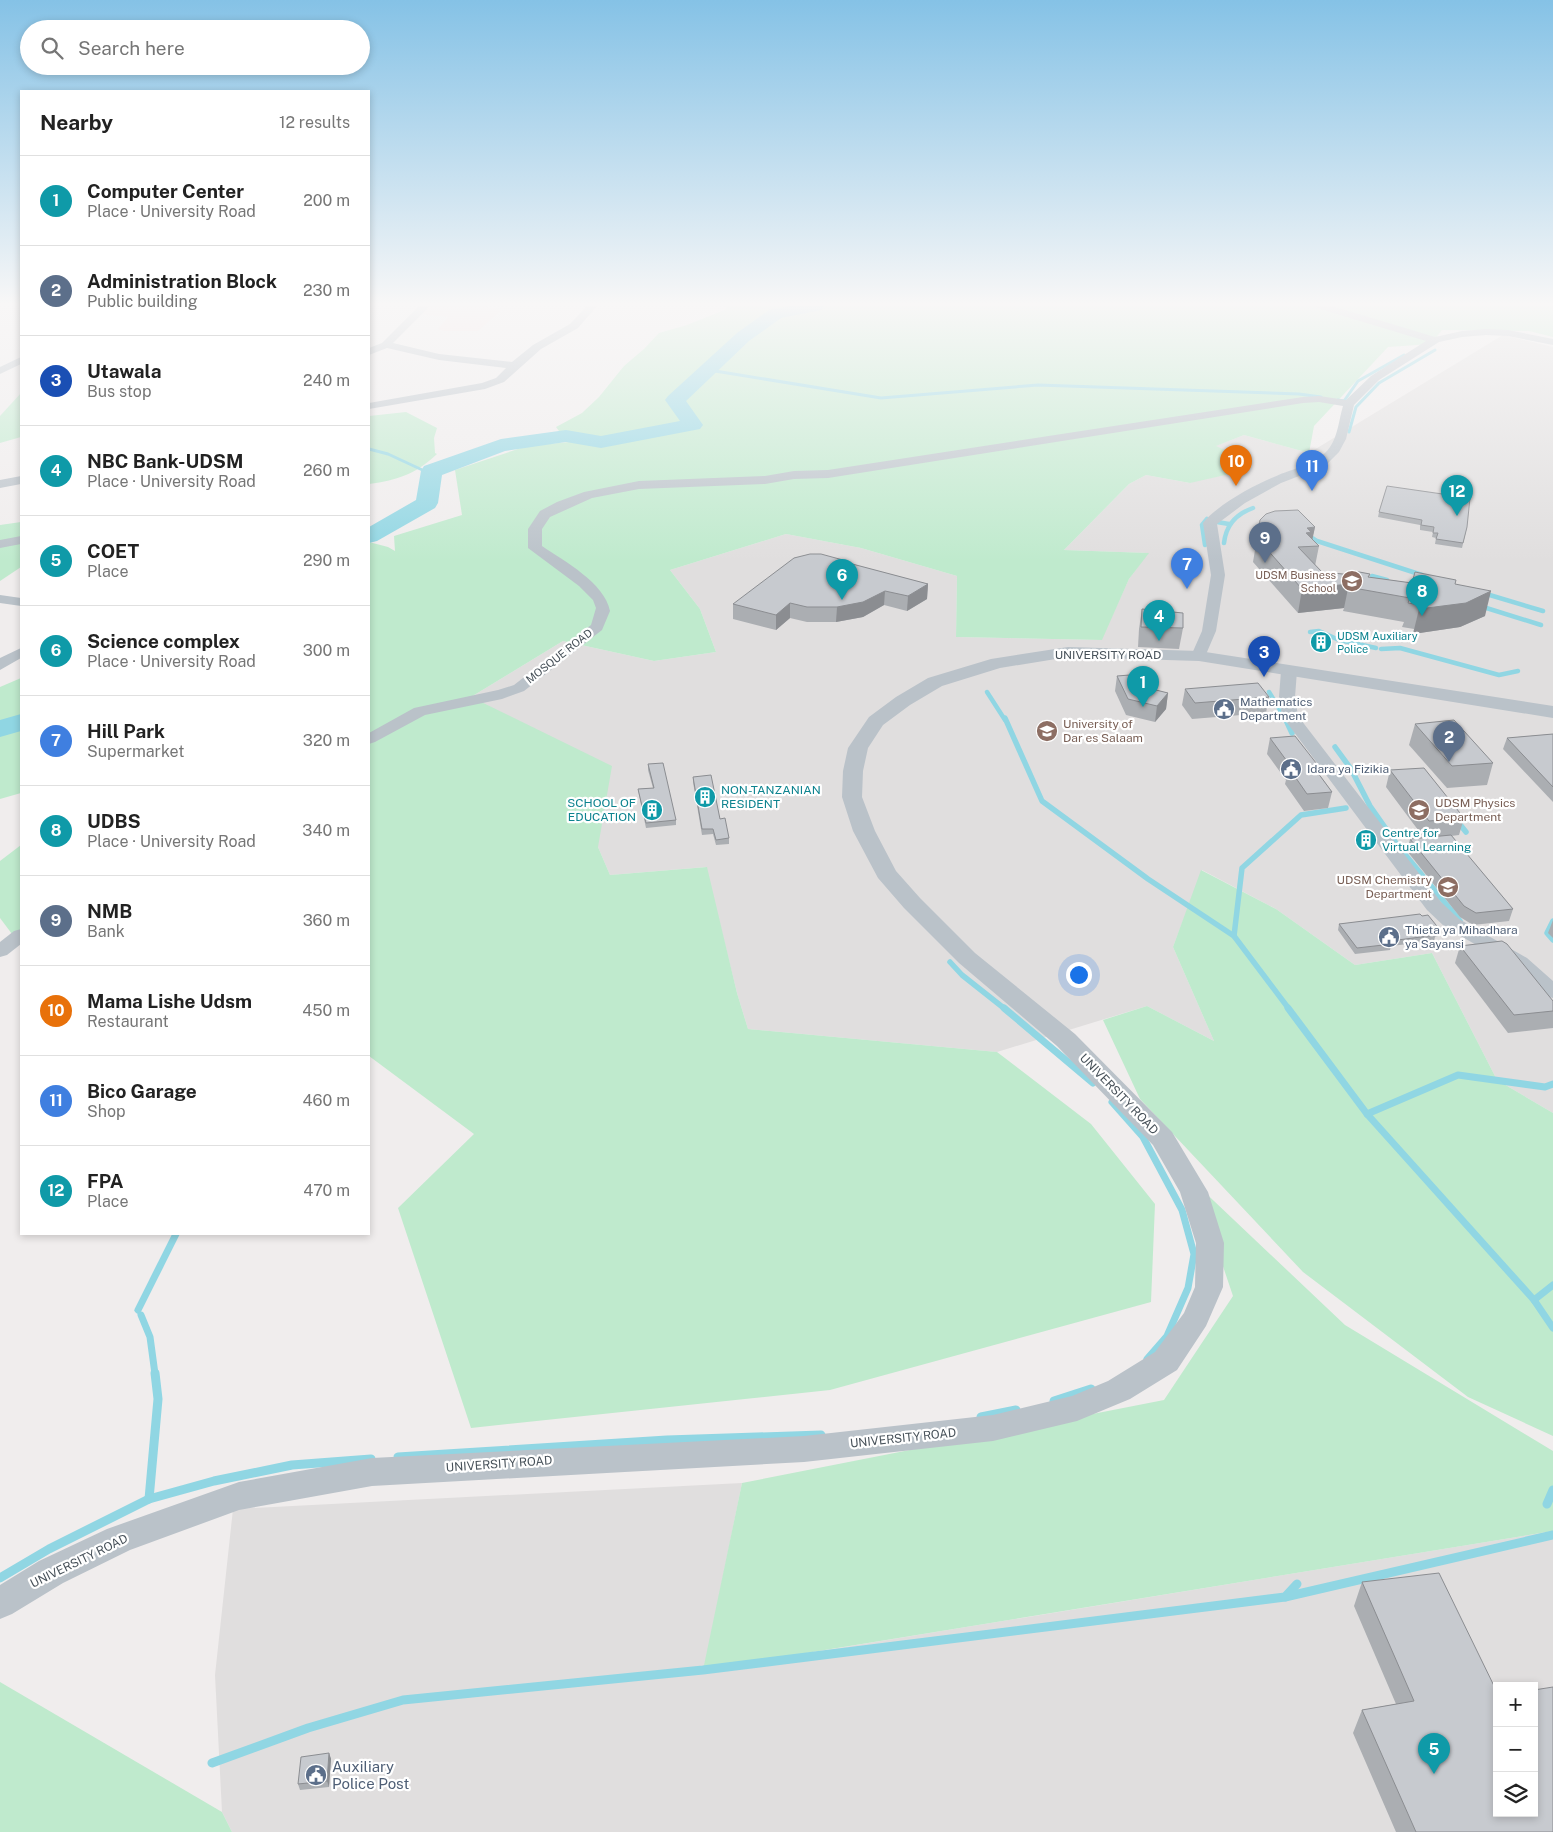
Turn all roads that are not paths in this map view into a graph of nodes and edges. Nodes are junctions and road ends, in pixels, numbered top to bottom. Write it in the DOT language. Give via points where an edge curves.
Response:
graph roads {
  1 [pos="453,391"];
  2 [pos="1362,391"];
  3 [pos="1349,404"];
  4 [pos="370,406"];
  5 [pos="20,480"];
  6 [pos="0,484"];
  7 [pos="20,540"];
  8 [pos="0,544"];
  9 [pos="0,598"];
  10 [pos="20,602"];
  11 [pos="20,653"];
  12 [pos="1199,656"];
  13 [pos="0,665"];
  14 [pos="1289,671"];
  15 [pos="1553,712"];
  16 [pos="370,738"];
  17 [pos="20,936"];
  18 [pos="0,951"];
  19 [pos="1553,992"];
  20 [pos="0,1603"];
  1 -- 4 [label="street"];
  2 -- 3 [label="street"];
  3 -- 12 [label="street" via="1340,439 1321,463 1269,484 1240,500 1210,523 1210,544 1218,575 1209,631"];
  3 -- 16 [label="street, MOSQUE ROAD" via="1319,399 1286,402 893,465 764,480 638,485 589,495 545,514 535,529 535,548 580,580 600,599 603,609 597,627 519,688 420,711"];
  5 -- 6 [label="street"];
  7 -- 8 [label="street"];
  9 -- 10 [label="street"];
  11 -- 13 [label="street"];
  12 -- 14 [label="street, UNIVERSITY ROAD"];
  12 -- 20 [label="street, UNIVERSITY ROAD" via="1068,652 997,663 935,682 876,721 858,748 853,771 852,797 864,831 886,873 967,958 1066,1040 1163,1139 1194,1192 1210,1243 1209,1287 1196,1318 1166,1361 1120,1390 1077,1408 993,1428 804,1449 372,1472 239,1496 119,1539 51,1572"];
  14 -- 15 [label="street, UNIVERSITY ROAD"];
  14 -- 19 [label="street" via="1287,697 1290,716 1434,906 1452,923 1520,962"];
  17 -- 18 [label="street"];
}
